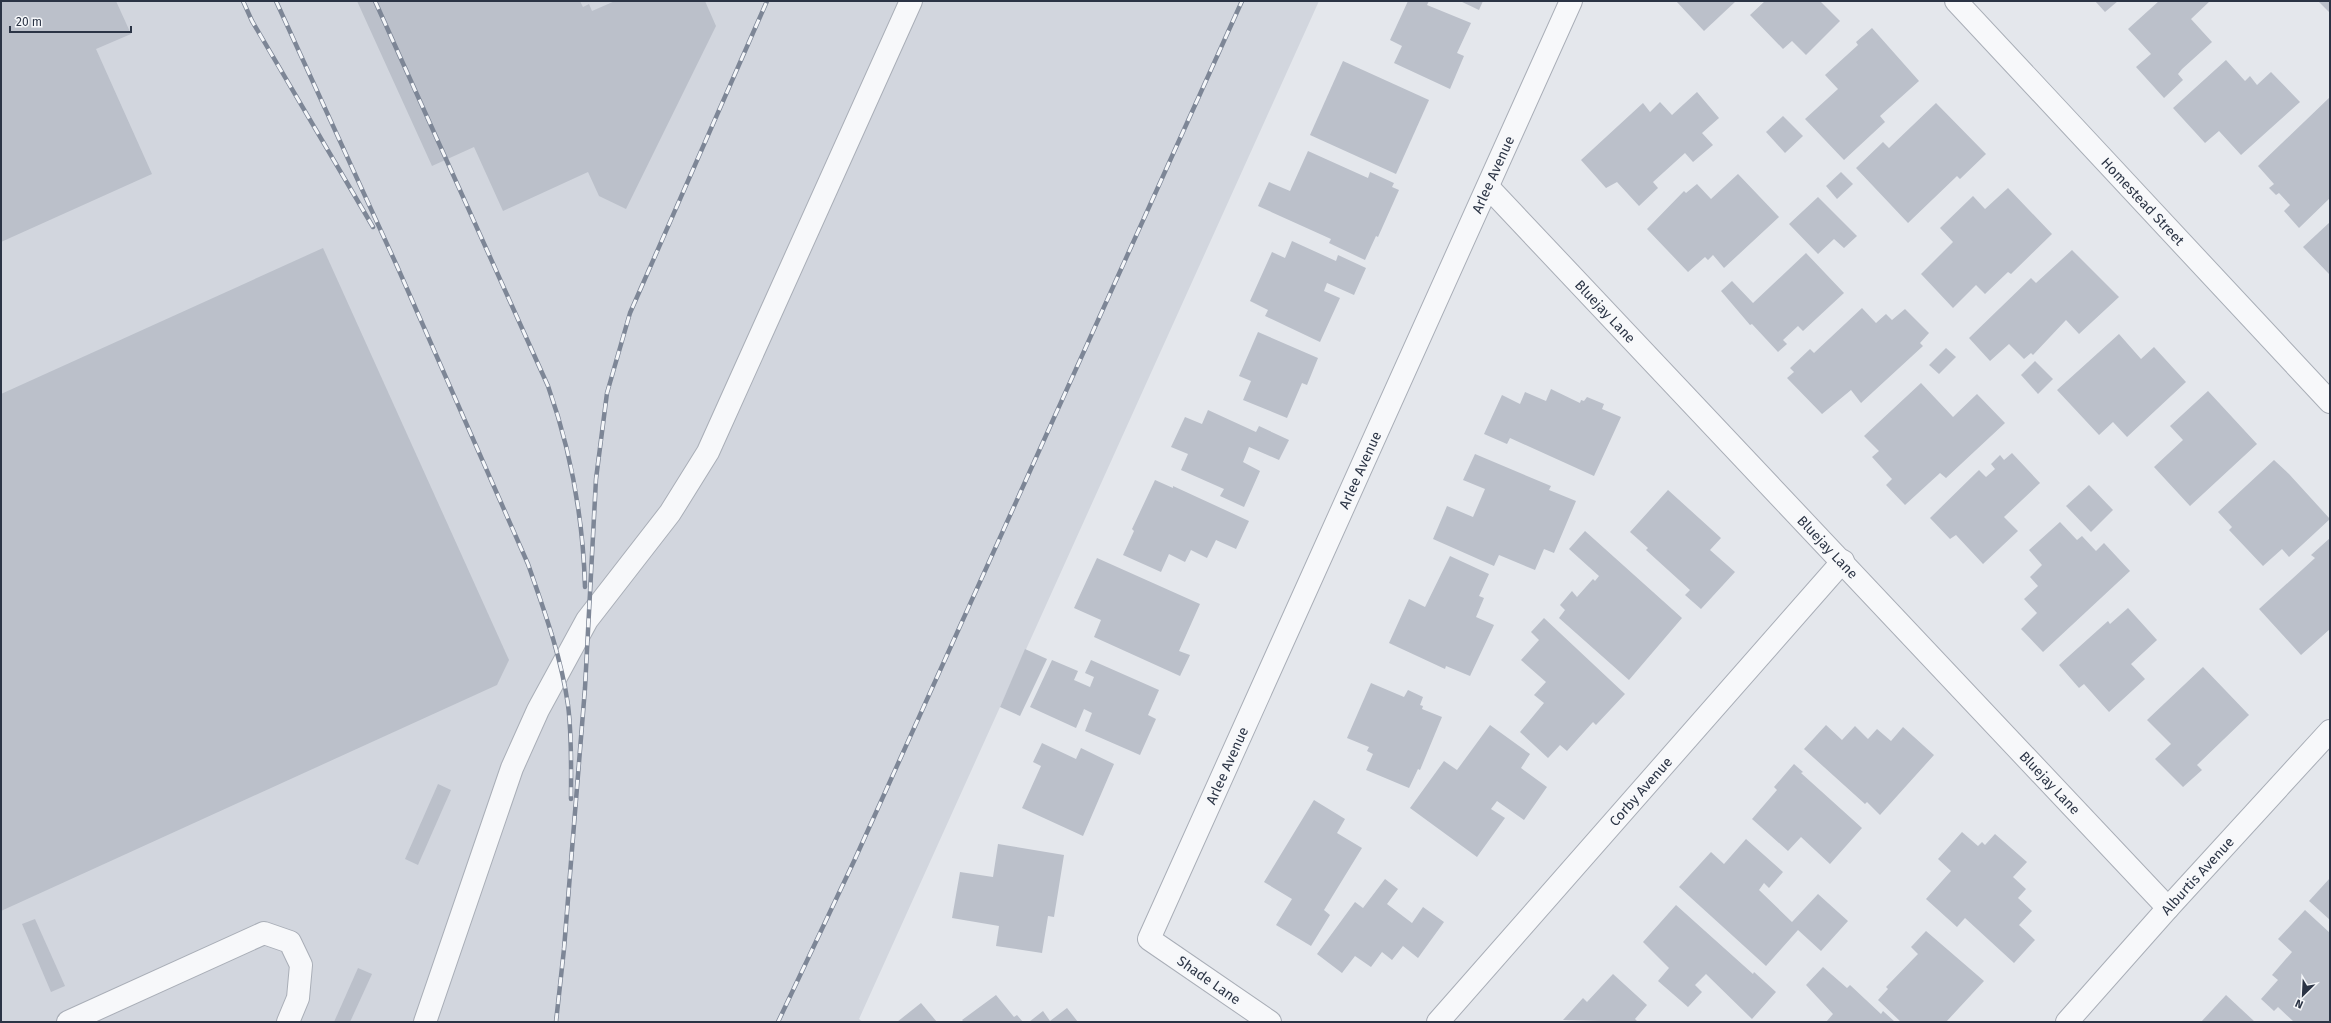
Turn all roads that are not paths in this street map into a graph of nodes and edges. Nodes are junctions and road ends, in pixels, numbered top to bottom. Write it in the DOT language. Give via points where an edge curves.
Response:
graph roads {
  1 [pos="910,1"];
  2 [pos="1571,1"];
  3 [pos="1956,1"];
  4 [pos="1488,187"];
  5 [pos="2330,402"];
  6 [pos="1843,561"];
  7 [pos="2330,731"];
  8 [pos="2168,908"];
  9 [pos="1149,939"];
  10 [pos="68,1022"];
  11 [pos="288,1022"];
  12 [pos="425,1022"];
  13 [pos="1270,1022"];
  14 [pos="1438,1022"];
  15 [pos="2067,1022"];
  1 -- 12 [label="street" via="708,452 670,513 587,620 538,710 512,768"];
  2 -- 4 [label="street, Arlee Avenue"];
  3 -- 5 [label="street, Homestead Street"];
  4 -- 6 [label="street, Bluejay Lane"];
  4 -- 9 [label="street, Arlee Avenue"];
  6 -- 8 [label="street, Bluejay Lane"];
  6 -- 14 [label="street, Corby Avenue"];
  7 -- 8 [label="street, Alburtis Avenue"];
  8 -- 15 [label="street, Alburtis Avenue"];
  9 -- 13 [label="street, Shade Lane"];
  10 -- 11 [label="street" via="264,933 290,942 301,965 298,998"];
}
